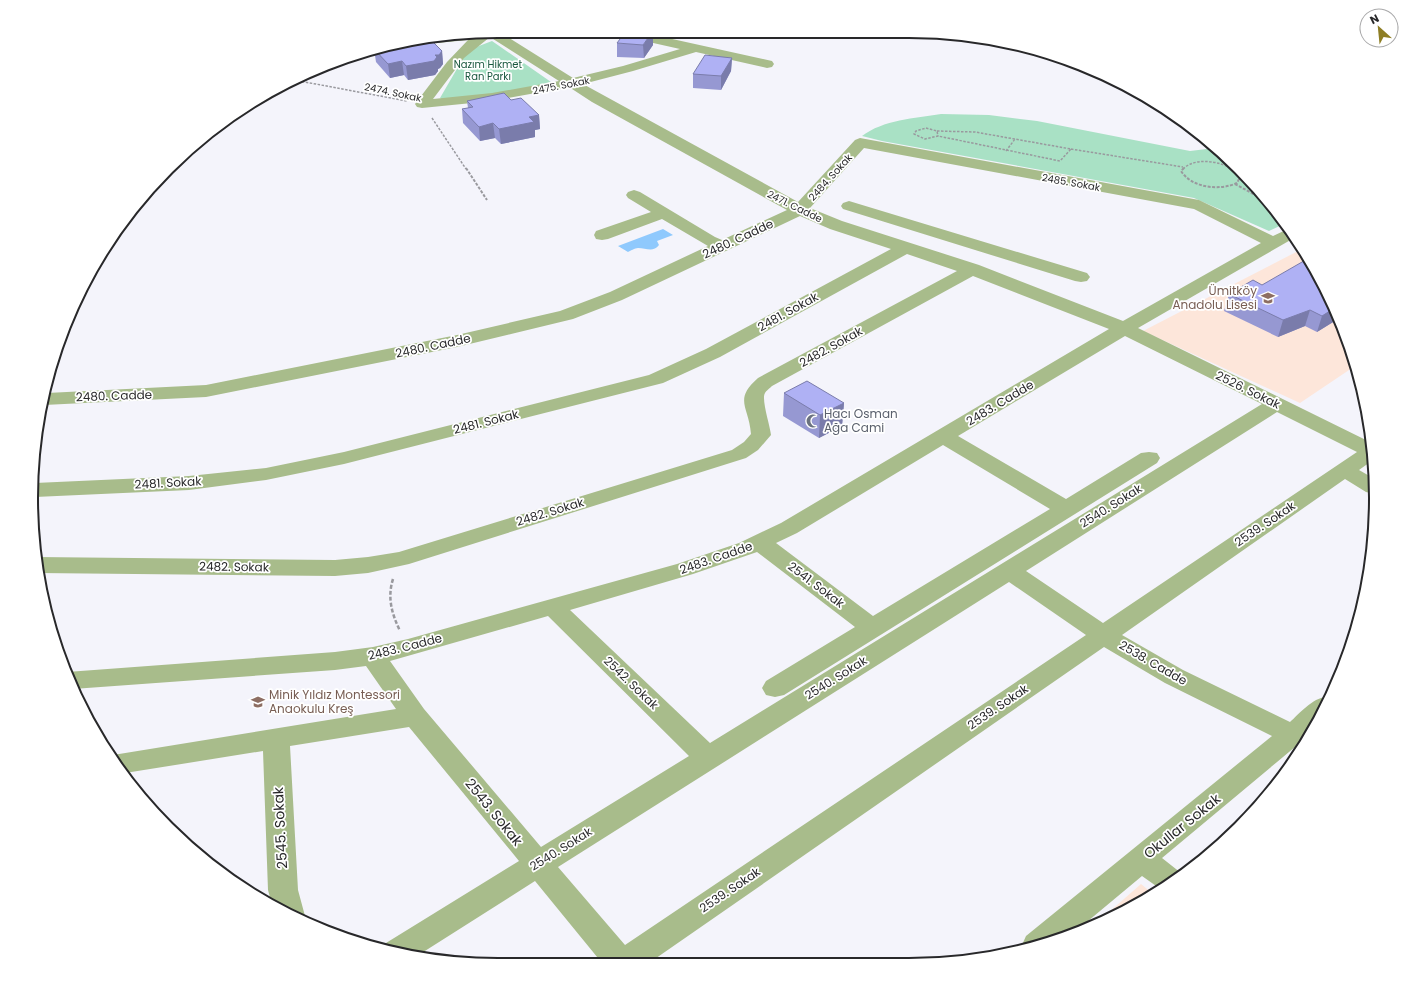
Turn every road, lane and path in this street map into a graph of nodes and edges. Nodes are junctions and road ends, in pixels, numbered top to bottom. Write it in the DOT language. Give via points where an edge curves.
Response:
graph roads {
  1 [pos="500,38"];
  2 [pos="650,38"];
  3 [pos="476,39"];
  4 [pos="695,48"];
  5 [pos="767,64"];
  6 [pos="303,82"];
  7 [pos="572,84"];
  8 [pos="422,104"];
  9 [pos="937,131"];
  10 [pos="938,136"];
  11 [pos="860,143"];
  12 [pos="1070,149"];
  13 [pos="1183,167"];
  14 [pos="1228,167"];
  15 [pos="1240,179"];
  16 [pos="1235,184"];
  17 [pos="634,195"];
  18 [pos="1255,195"];
  19 [pos="487,200"];
  20 [pos="849,206"];
  21 [pos="800,210"];
  22 [pos="664,213"];
  23 [pos="906,225"];
  24 [pos="602,235"];
  25 [pos="1282,238"];
  26 [pos="882,240"];
  27 [pos="723,246"];
  28 [pos="905,248"];
  29 [pos="973,269"];
  30 [pos="1081,277"];
  31 [pos="1124,328"];
  32 [pos="49,399"];
  33 [pos="1276,404"];
  34 [pos="944,437"];
  35 [pos="1366,448"];
  36 [pos="1367,455"];
  37 [pos="1149,458"];
  38 [pos="1344,470"];
  39 [pos="1369,484"];
  40 [pos="38,490"];
  41 [pos="1067,508"];
  42 [pos="760,543"];
  43 [pos="400,558"];
  44 [pos="43,565"];
  45 [pos="1008,571"];
  46 [pos="925,596"];
  47 [pos="553,607"];
  48 [pos="945,610"];
  49 [pos="872,628"];
  50 [pos="1104,634"];
  51 [pos="408,648"];
  52 [pos="373,656"];
  53 [pos="75,680"];
  54 [pos="775,688"];
  55 [pos="415,716"];
  56 [pos="276,738"];
  57 [pos="1299,738"];
  58 [pos="708,758"];
  59 [pos="123,763"];
  60 [pos="1141,859"];
  61 [pos="537,864"];
  62 [pos="1168,878"];
  63 [pos="288,907"];
  64 [pos="1049,936"];
  65 [pos="404,948"];
  66 [pos="618,958"];
  67 [pos="629,958"];
  1 -- 7 [label="street, 2471. Cadde"];
  2 -- 4 [label="street"];
  3 -- 8 [label="street" via="463,50"];
  4 -- 5 [label="street"];
  4 -- 7 [label="street, 2475. Sokak" via="627,70"];
  6 -- 8 [label="path, 2474. Sokak"];
  7 -- 8 [label="street, 2475. Sokak" via="509,95"];
  7 -- 21 [label="street, 2471. Cadde"];
  8 -- 19 [label="path, 2474. Sokak"];
  9 -- 10 [label="path"];
  9 -- 10 [label="path" via="922,129 916,130 914,134 925,139"];
  9 -- 12 [label="path" via="975,132"];
  10 -- 12 [label="path" via="1060,161"];
  11 -- 21 [label="street, 2484. Sokak"];
  11 -- 25 [label="street, 2485. Sokak" via="1200,205"];
  12 -- 13 [label="path"];
  13 -- 14 [label="path" via="1205,162"];
  13 -- 16 [label="path" via="1182,175 1201,185 1220,187"];
  15 -- 16 [label="path"];
  16 -- 18 [label="path"];
  17 -- 22 [label="street"];
  20 -- 23 [label="street"];
  21 -- 26 [label="street, 2471. Cadde"];
  21 -- 27 [label="street, 2480. Cadde"];
  22 -- 24 [label="street"];
  22 -- 27 [label="street" via="709,241"];
  23 -- 26 [label="street"];
  23 -- 30 [label="street"];
  25 -- 31 [label="street, 2483. Cadde"];
  26 -- 28 [label="street, 2471. Cadde"];
  27 -- 32 [label="street, 2480. Cadde" via="594,306 479,336 294,376 206,391"];
  28 -- 29 [label="street, 2471. Cadde"];
  28 -- 40 [label="street, 2481. Sokak" via="713,353 656,379 344,458 266,474 189,483"];
  29 -- 31 [label="street, 2471. Cadde"];
  29 -- 43 [label="street, 2482. Sokak" via="765,382 755,391 753,401 761,435 739,454"];
  31 -- 33 [label="street, 2526. Sokak"];
  31 -- 34 [label="street, 2483. Cadde"];
  33 -- 35 [label="street, 2526. Sokak"];
  33 -- 45 [label="street, 2540. Sokak"];
  34 -- 41 [label="street"];
  34 -- 42 [label="street, 2483. Cadde"];
  36 -- 38 [label="street, 2539. Sokak"];
  37 -- 41 [label="street"];
  38 -- 39 [label="street"];
  38 -- 50 [label="street, 2539. Sokak"];
  41 -- 46 [label="street"];
  42 -- 47 [label="street, 2483. Cadde" via="678,572"];
  42 -- 49 [label="street, 2541. Sokak"];
  43 -- 44 [label="street, 2482. Sokak" via="368,565 335,568"];
  43 -- 51 [label="path" via="389,595 394,618"];
  45 -- 48 [label="street, 2540. Sokak"];
  45 -- 50 [label="street, 2538. Cadde"];
  46 -- 48 [label="street"];
  46 -- 49 [label="street"];
  47 -- 51 [label="street, 2483. Cadde"];
  47 -- 58 [label="street, 2542. Sokak"];
  48 -- 58 [label="street, 2540. Sokak"];
  49 -- 54 [label="street"];
  50 -- 57 [label="street, 2538. Cadde" via="1183,682"];
  50 -- 67 [label="street, 2539. Sokak"];
  51 -- 52 [label="street, 2483. Cadde"];
  52 -- 53 [label="street, 2483. Cadde"];
  52 -- 55 [label="street, 2543. Sokak"];
  55 -- 56 [label="street"];
  55 -- 61 [label="street, 2543. Sokak"];
  56 -- 59 [label="street"];
  56 -- 63 [label="street, 2545. Sokak" via="283,890"];
  57 -- 60 [label="street, Okullar Sokak"];
  58 -- 61 [label="street, 2540. Sokak"];
  60 -- 62 [label="street"];
  60 -- 64 [label="street, Okullar Sokak"];
  61 -- 65 [label="street, 2540. Sokak"];
  61 -- 66 [label="street, 2543. Sokak"];
}
